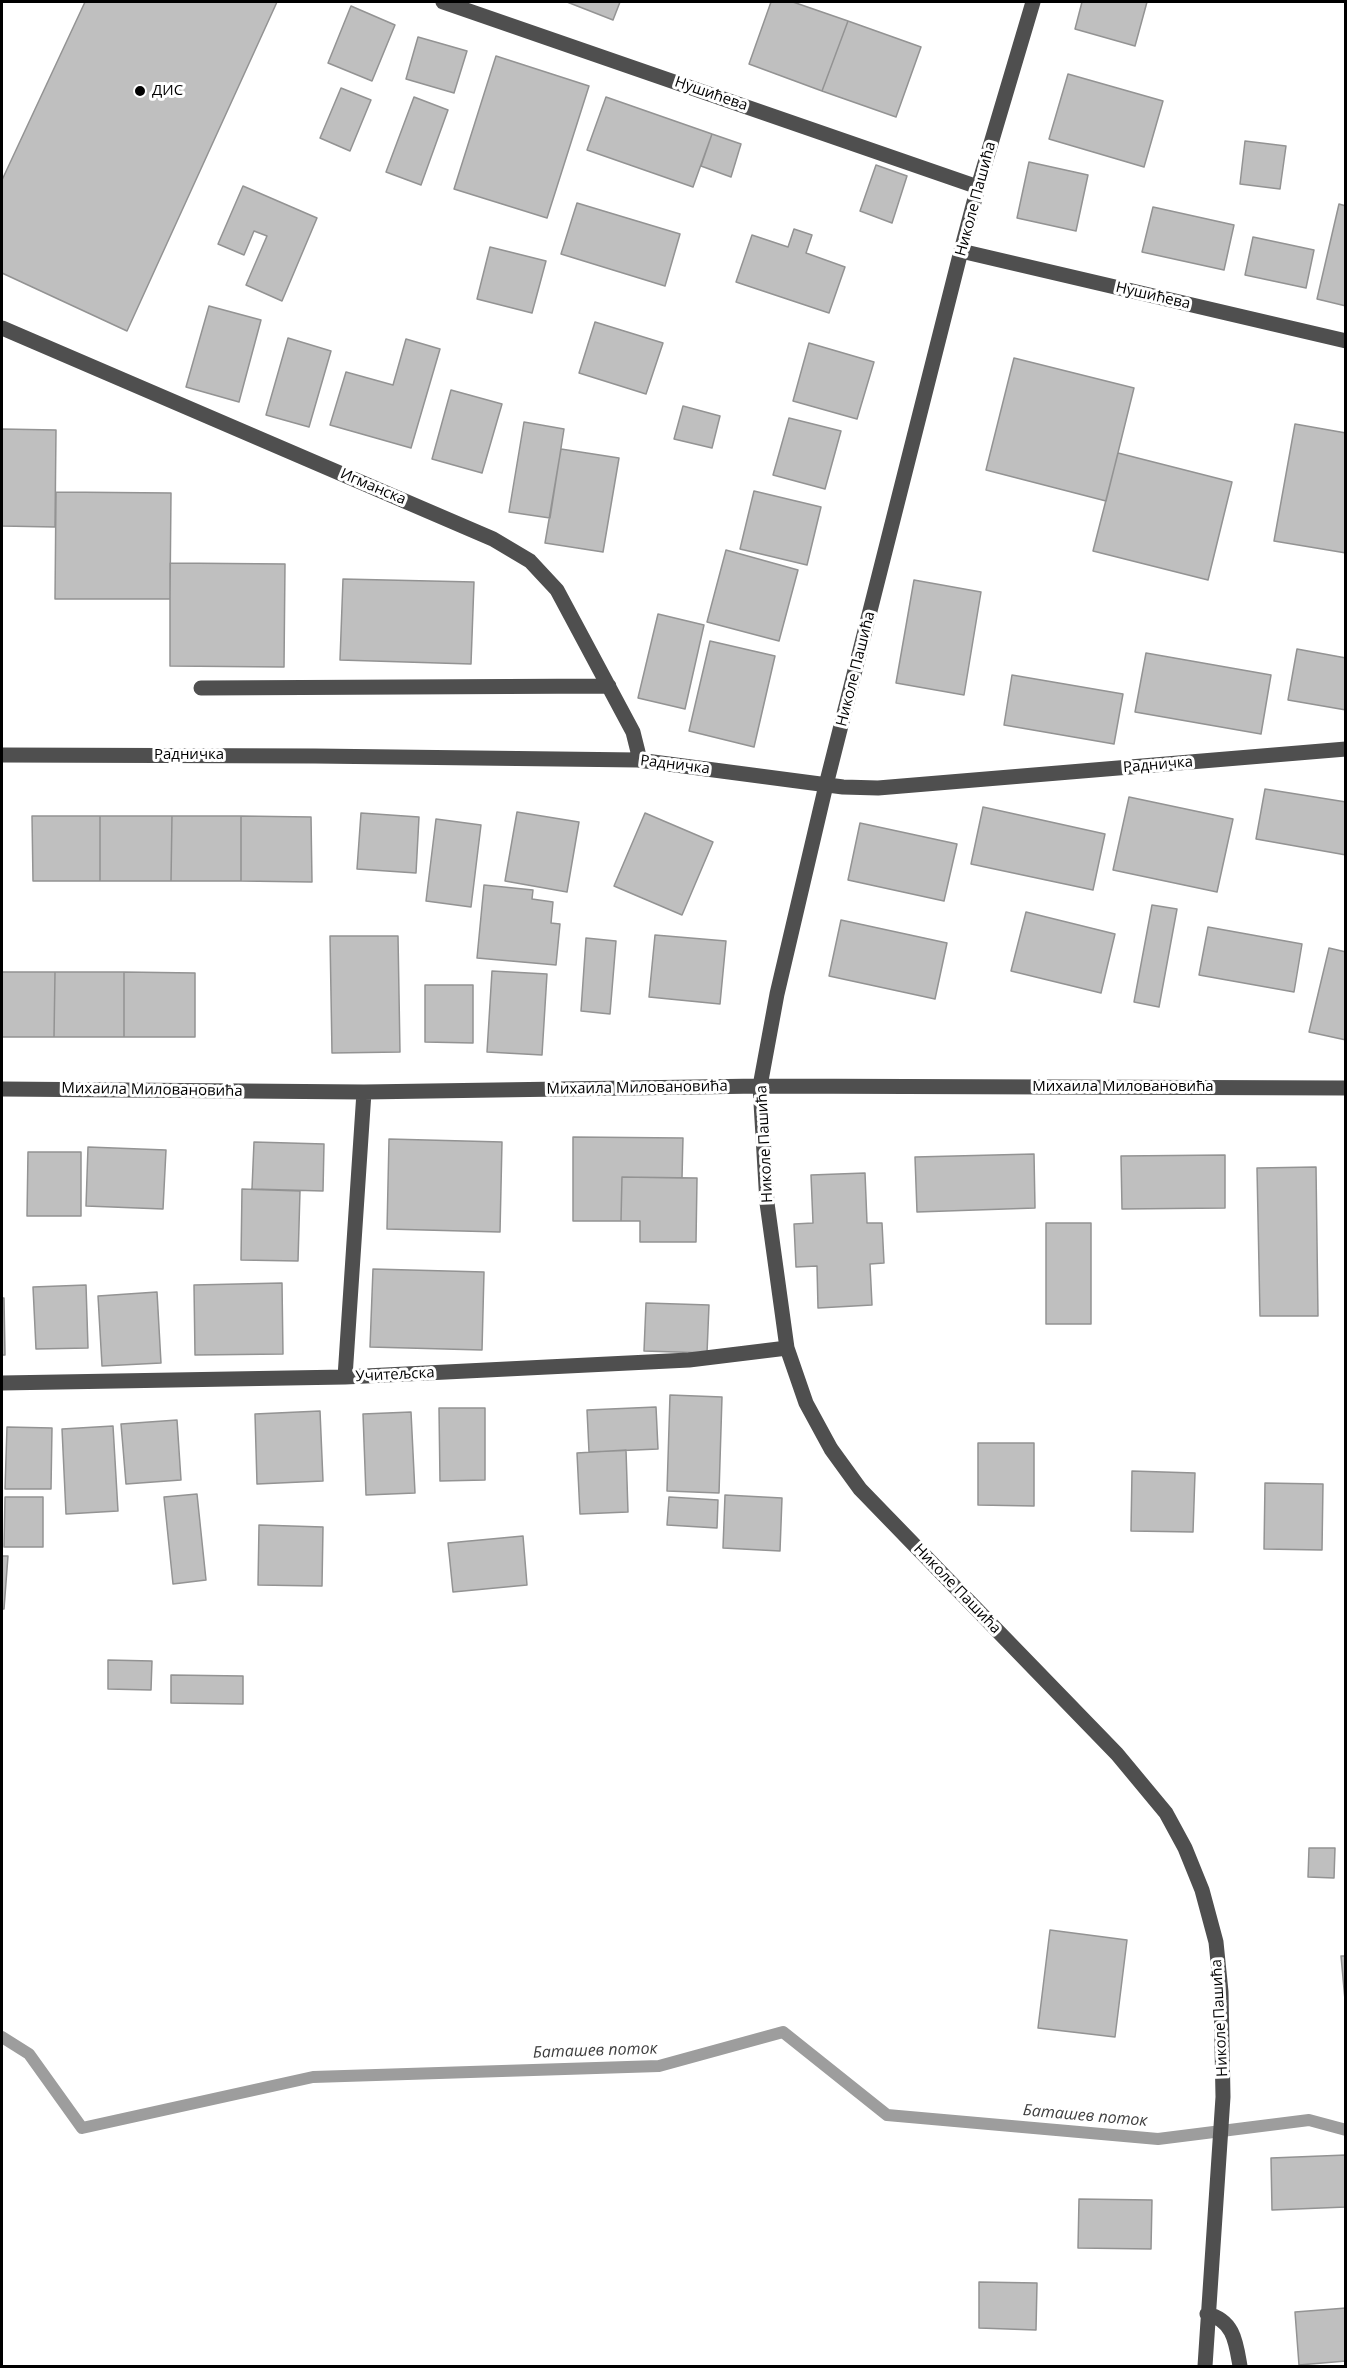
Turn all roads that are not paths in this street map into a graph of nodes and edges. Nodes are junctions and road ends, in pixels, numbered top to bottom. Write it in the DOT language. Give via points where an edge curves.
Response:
graph roads {
  1 [pos="443,2"];
  2 [pos="1033,2"];
  3 [pos="978,187"];
  4 [pos="962,251"];
  5 [pos="2,328"];
  6 [pos="1346,341"];
  7 [pos="609,686"];
  8 [pos="201,688"];
  9 [pos="1346,749"];
  10 [pos="2,754"];
  11 [pos="638,760"];
  12 [pos="826,785"];
  13 [pos="760,1086"];
  14 [pos="1346,1088"];
  15 [pos="2,1089"];
  16 [pos="364,1092"];
  17 [pos="787,1348"];
  18 [pos="345,1377"];
  19 [pos="2,1383"];
  20 [pos="1207,2314"];
  21 [pos="1205,2367"];
  22 [pos="1240,2367"];
  1 -- 3 [label="street, Нушићева"];
  2 -- 3 [label="street, Николе Пашића"];
  3 -- 4 [label="street, Николе Пашића"];
  4 -- 6 [label="street, Нушићева"];
  4 -- 12 [label="street, Николе Пашића"];
  5 -- 7 [label="street, Игманска" via="493,538 530,561 557,590"];
  7 -- 8 [label="street"];
  7 -- 11 [label="street, Игманска" via="633,732"];
  9 -- 12 [label="street, Радничка" via="878,788"];
  10 -- 11 [label="street, Радничка"];
  11 -- 12 [label="street, Радничка"];
  12 -- 13 [label="street, Николе Пашића" via="777,994"];
  13 -- 14 [label="street, Михаила Миловановића"];
  13 -- 16 [label="street, Михаила Миловановића"];
  13 -- 17 [label="street, Николе Пашића" via="768,1203"];
  15 -- 16 [label="street, Михаила Миловановића"];
  16 -- 18 [label="street"];
  17 -- 18 [label="street, Учитељска" via="689,1360"];
  17 -- 20 [label="street, Николе Пашића" via="806,1403 831,1449 860,1489 1117,1754 1166,1813 1185,1848 1216,1942 1221,1992 1223,2097"];
  18 -- 19 [label="street, Учитељска"];
  20 -- 21 [label="street"];
  20 -- 22 [label="street" via="1217,2316 1232,2331"];
}
